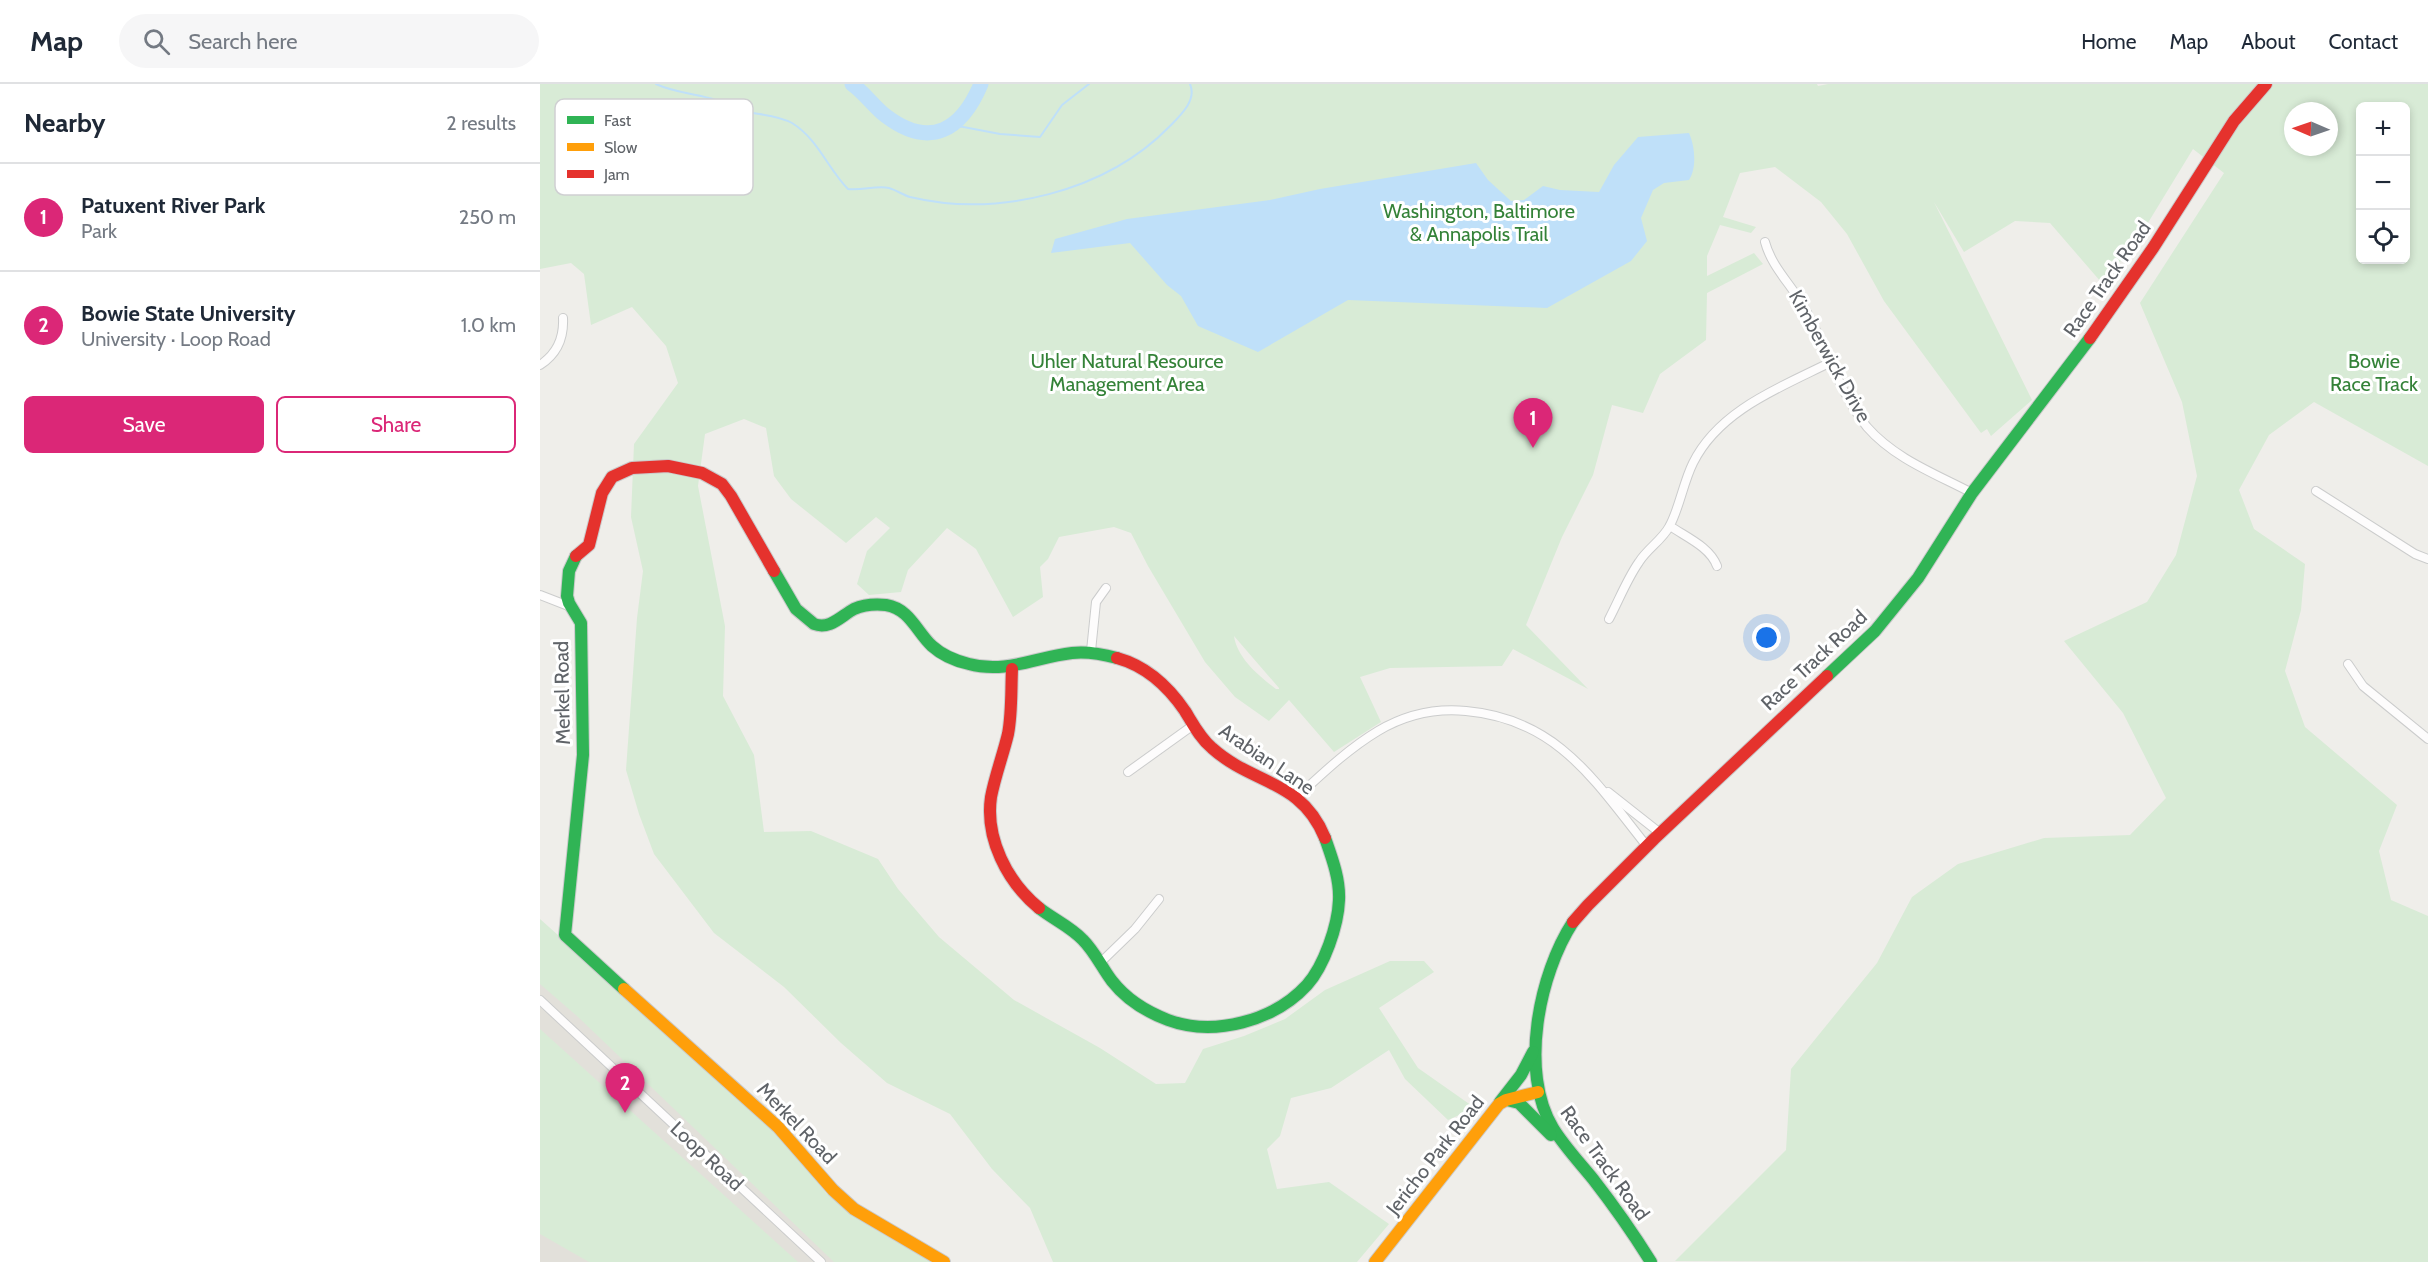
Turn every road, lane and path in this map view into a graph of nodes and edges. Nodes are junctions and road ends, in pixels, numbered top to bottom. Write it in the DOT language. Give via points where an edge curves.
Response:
graph roads {
  1 [pos="2266,84"];
  2 [pos="1765,242"];
  3 [pos="562,318"];
  4 [pos="1831,362"];
  5 [pos="540,365"];
  6 [pos="2316,491"];
  7 [pos="1972,493"];
  8 [pos="1670,526"];
  9 [pos="2428,559"];
  10 [pos="1717,566"];
  11 [pos="1106,588"];
  12 [pos="540,595"];
  13 [pos="572,607"];
  14 [pos="1610,619"];
  15 [pos="1091,651"];
  16 [pos="2348,664"];
  17 [pos="1012,669"];
  18 [pos="1192,726"];
  19 [pos="2428,739"];
  20 [pos="1128,772"];
  21 [pos="1600,787"];
  22 [pos="1297,797"];
  23 [pos="1660,833"];
  24 [pos="1646,845"];
  25 [pos="1159,898"];
  26 [pos="1101,962"];
  27 [pos="540,1000"];
  28 [pos="1537,1039"];
  29 [pos="1538,1092"];
  30 [pos="1502,1102"];
  31 [pos="1567,1146"];
  32 [pos="821,1262"];
  33 [pos="944,1262"];
  34 [pos="1375,1262"];
  35 [pos="1651,1262"];
  1 -- 7 [label="street, Race Track Road" via="2234,121 2125,289"];
  2 -- 4 [label="street, Kimberwick Drive" via="1774,266 1791,284"];
  3 -- 5 [label="street" via="560,344"];
  4 -- 7 [label="street, Kimberwick Drive" via="1858,415 1876,436 1916,465"];
  4 -- 8 [label="street" via="1759,399 1716,431 1694,461"];
  6 -- 9 [label="street"];
  7 -- 23 [label="street, Race Track Road" via="1918,578 1875,631"];
  8 -- 10 [label="street" via="1700,546"];
  8 -- 14 [label="street" via="1637,564"];
  11 -- 15 [label="street" via="1096,602"];
  12 -- 13 [label="street"];
  13 -- 17 [label="street, Merkel Road" via="568,596 572,563 589,545 607,482 633,467 685,467 718,482 731,494 778,579 806,619 826,626 860,607 899,608 911,616 938,651 970,665"];
  13 -- 33 [label="street, Merkel Road" via="580,615 581,623 583,755 566,934 778,1127 854,1209"];
  15 -- 17 [label="street, Arabian Lane" via="1059,655"];
  15 -- 18 [label="street, Arabian Lane" via="1148,672 1169,690"];
  16 -- 19 [label="street" via="2363,686"];
  17 -- 26 [label="street, Arabian Lane" via="1008,733 991,798 995,844 1020,890 1080,938"];
  18 -- 20 [label="street"];
  18 -- 22 [label="street, Arabian Lane" via="1229,762"];
  21 -- 22 [label="street" via="1561,747 1535,730 1492,715 1453,710 1422,713 1377,731"];
  21 -- 23 [label="street"];
  21 -- 24 [label="street"];
  22 -- 26 [label="street, Arabian Lane" via="1324,835 1336,869 1340,900 1334,934 1305,987 1250,1022 1194,1026 1164,1019 1136,1003 1122,992"];
  23 -- 24 [label="street, Race Track Road"];
  24 -- 28 [label="street, Race Track Road" via="1570,926 1546,986"];
  25 -- 26 [label="street" via="1136,929"];
  27 -- 32 [label="street, Loop Road"];
  28 -- 29 [label="street, Race Track Road"];
  28 -- 30 [label="street" via="1521,1075"];
  29 -- 30 [label="street, Jericho Park Road"];
  29 -- 31 [label="street, Race Track Road" via="1545,1115"];
  30 -- 31 [label="street" via="1519,1102 1558,1142"];
  30 -- 34 [label="street, Jericho Park Road"];
  31 -- 35 [label="street, Race Track Road"];
}
